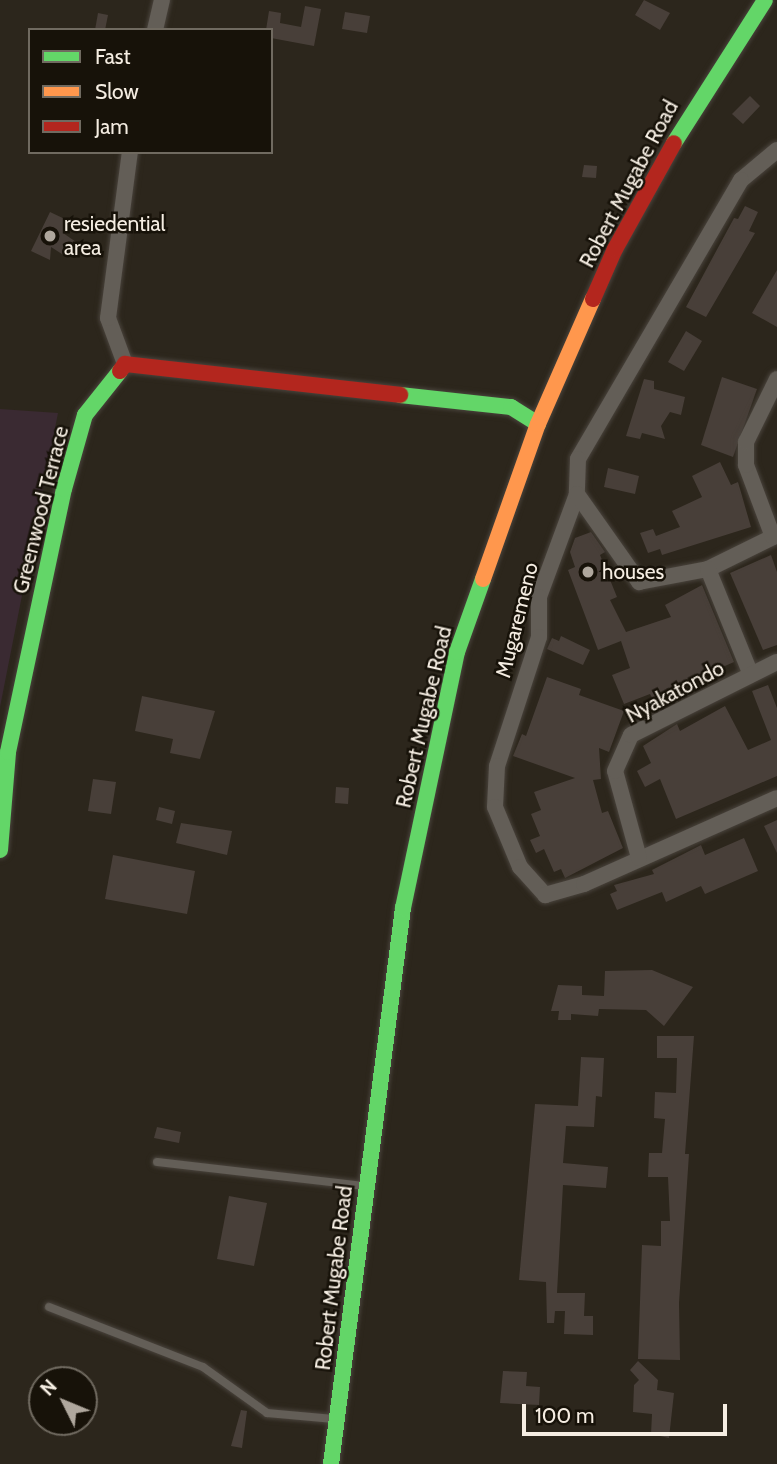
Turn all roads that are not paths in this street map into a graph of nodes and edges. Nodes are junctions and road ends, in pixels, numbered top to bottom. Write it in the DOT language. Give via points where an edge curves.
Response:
graph roads {
  1 [pos="162,0"];
  2 [pos="765,0"];
  3 [pos="155,28"];
  4 [pos="777,150"];
  5 [pos="130,154"];
  6 [pos="125,364"];
  7 [pos="777,379"];
  8 [pos="538,424"];
  9 [pos="577,494"];
  10 [pos="775,536"];
  11 [pos="708,569"];
  12 [pos="777,662"];
  13 [pos="751,675"];
  14 [pos="777,799"];
  15 [pos="0,850"];
  16 [pos="639,858"];
  17 [pos="157,1162"];
  18 [pos="367,1186"];
  19 [pos="49,1307"];
  20 [pos="337,1419"];
  21 [pos="331,1464"];
  1 -- 3 [label="street"];
  2 -- 8 [label="main road, Robert Mugabe Road" via="698,101 615,249"];
  4 -- 9 [label="street, Mugaremeno" via="741,180 578,459"];
  5 -- 6 [label="street" via="108,318"];
  6 -- 8 [label="main road" via="511,407"];
  6 -- 15 [label="main road, Greenwood Terrace" via="85,415 64,489 8,752"];
  7 -- 10 [label="street" via="746,442 746,465"];
  8 -- 18 [label="main road, Robert Mugabe Road" via="457,652 403,908"];
  9 -- 11 [label="street" via="639,582"];
  9 -- 16 [label="street, Mugaremeno" via="540,597 538,637 497,766 495,807 520,867 545,895 584,884"];
  10 -- 11 [label="street"];
  11 -- 13 [label="street"];
  12 -- 13 [label="street, Nyakatondo"];
  13 -- 16 [label="street, Nyakatondo" via="631,735 615,771"];
  14 -- 16 [label="street, Mugaremeno"];
  17 -- 18 [label="lane"];
  18 -- 20 [label="main road, Robert Mugabe Road"];
  19 -- 20 [label="lane" via="203,1367 267,1413"];
  20 -- 21 [label="main road, Robert Mugabe Road"];
}
